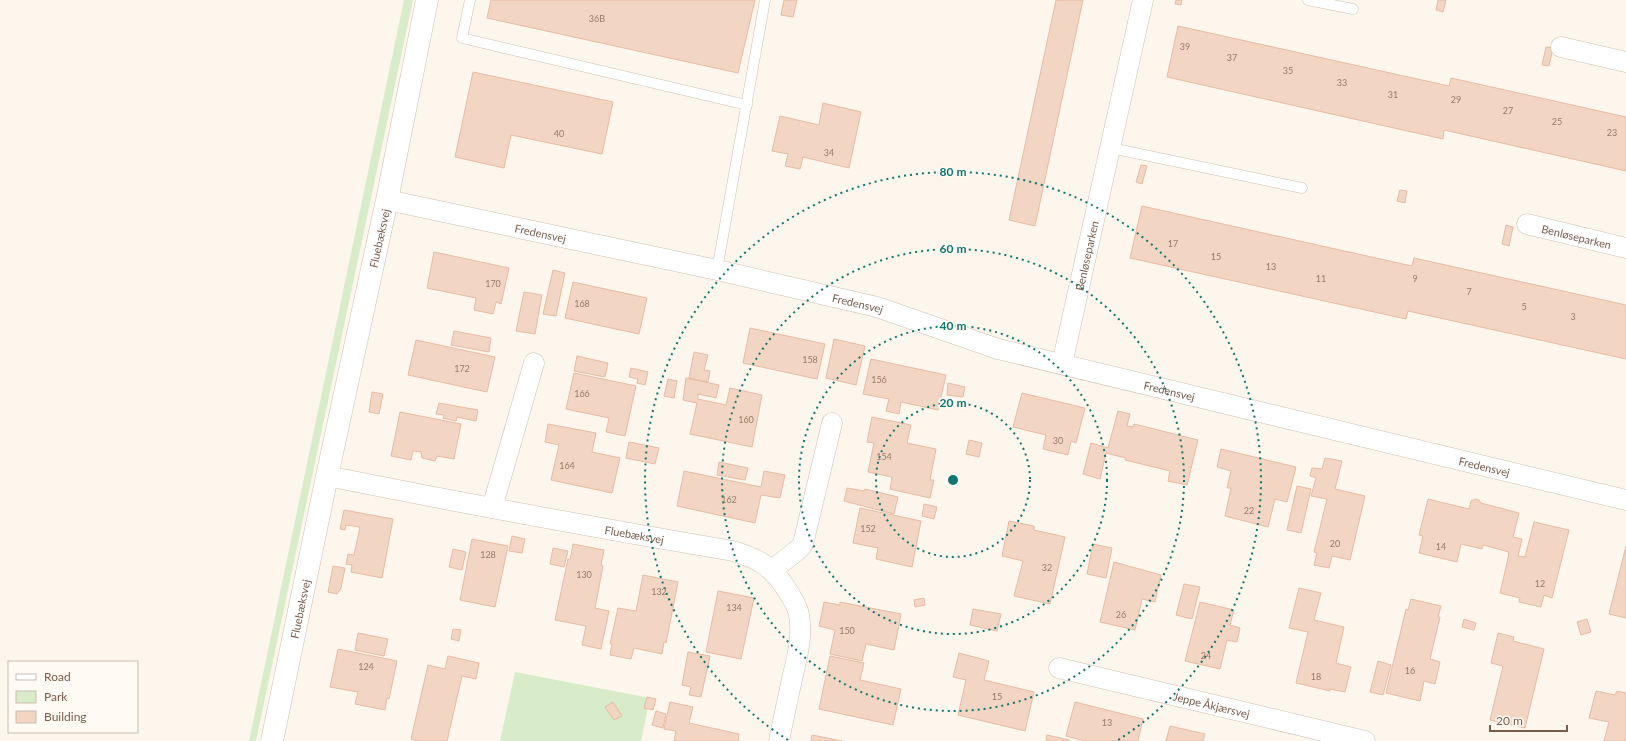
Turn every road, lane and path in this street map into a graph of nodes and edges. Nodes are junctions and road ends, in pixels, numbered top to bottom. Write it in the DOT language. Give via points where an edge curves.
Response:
graph roads {
  1 [pos="427,0"];
  2 [pos="470,0"];
  3 [pos="766,0"];
  4 [pos="1143,0"];
  5 [pos="1308,0"];
  6 [pos="1353,9"];
  7 [pos="1561,47"];
  8 [pos="1626,62"];
  9 [pos="746,104"];
  10 [pos="1110,148"];
  11 [pos="1302,188"];
  12 [pos="387,200"];
  13 [pos="1527,224"];
  14 [pos="1626,248"];
  15 [pos="717,270"];
  16 [pos="534,363"];
  17 [pos="1062,364"];
  18 [pos="832,423"];
  19 [pos="327,476"];
  20 [pos="1626,500"];
  21 [pos="492,508"];
  22 [pos="772,570"];
  23 [pos="1059,668"];
  24 [pos="272,741"];
  25 [pos="779,741"];
  26 [pos="1365,741"];
  1 -- 12 [label="street, Fluebæksvej"];
  2 -- 9 [label="lane" via="462,38"];
  3 -- 9 [label="lane"];
  4 -- 10 [label="street, Benløseparken"];
  5 -- 6 [label="lane"];
  7 -- 8 [label="street"];
  9 -- 15 [label="lane"];
  10 -- 11 [label="lane"];
  10 -- 17 [label="street, Benløseparken"];
  12 -- 15 [label="street, Fredensvej"];
  12 -- 19 [label="street, Fluebæksvej"];
  13 -- 14 [label="street, Benløseparken"];
  15 -- 17 [label="street, Fredensvej" via="877,307 998,350"];
  16 -- 21 [label="street"];
  17 -- 20 [label="street, Fredensvej"];
  18 -- 22 [label="street" via="803,544"];
  19 -- 21 [label="street, Fluebæksvej"];
  19 -- 24 [label="street, Fluebæksvej"];
  21 -- 22 [label="street, Fluebæksvej" via="733,551 751,556"];
  22 -- 25 [label="street, Fluebæksvej" via="795,604 800,629 797,657"];
  23 -- 26 [label="street, Jeppe Åkjærsvej"];
}
